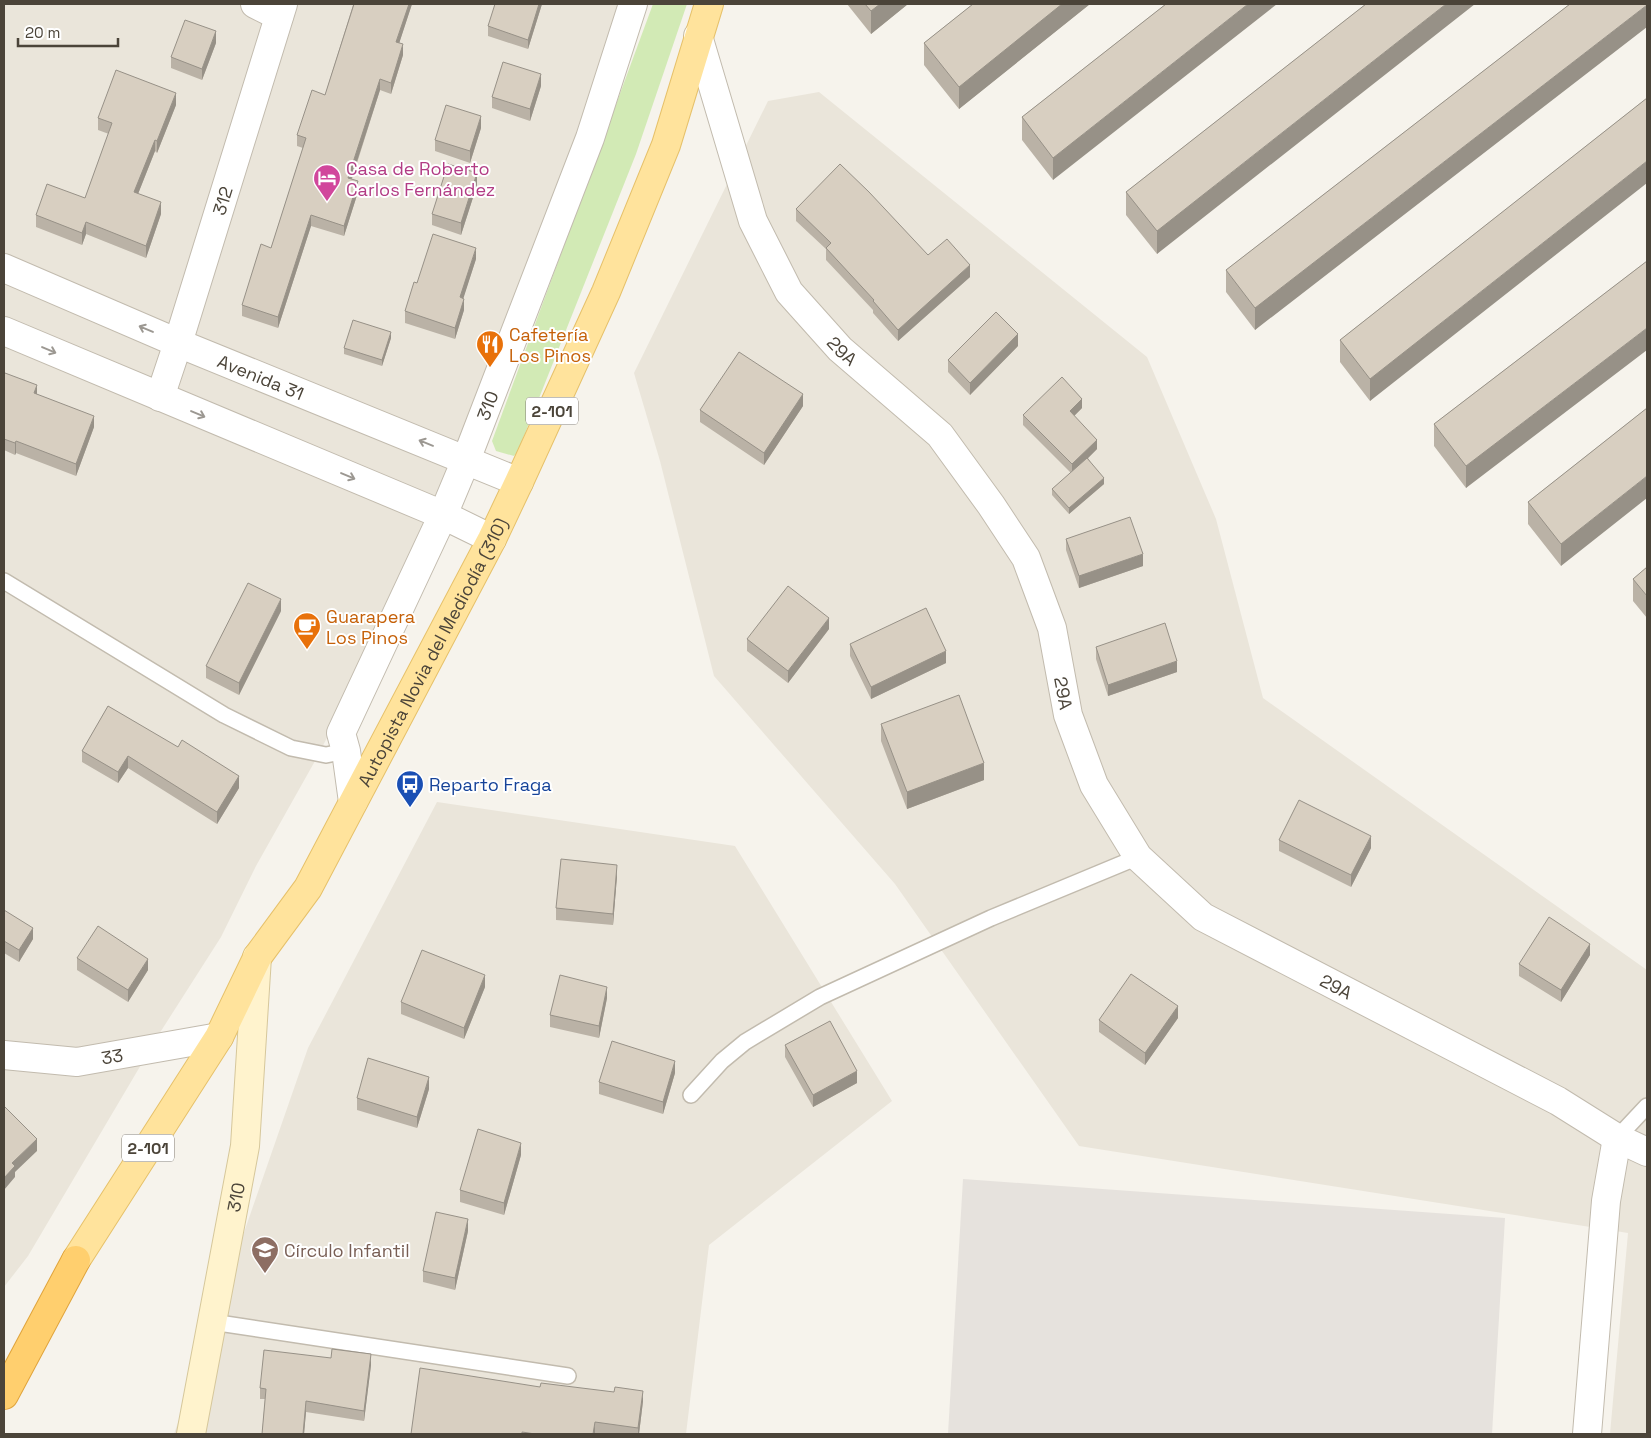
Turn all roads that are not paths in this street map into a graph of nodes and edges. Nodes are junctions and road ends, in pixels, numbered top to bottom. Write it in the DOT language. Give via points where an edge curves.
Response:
graph roads {
  1 [pos="255,4"];
  2 [pos="633,4"];
  3 [pos="709,4"];
  4 [pos="281,10"];
  5 [pos="698,36"];
  6 [pos="4,268"];
  7 [pos="4,332"];
  8 [pos="178,343"];
  9 [pos="160,398"];
  10 [pos="466,460"];
  11 [pos="520,482"];
  12 [pos="442,515"];
  13 [pos="492,539"];
  14 [pos="4,581"];
  15 [pos="346,751"];
  16 [pos="353,802"];
  17 [pos="1138,857"];
  18 [pos="258,956"];
  19 [pos="219,1037"];
  20 [pos="4,1055"];
  21 [pos="691,1095"];
  22 [pos="1647,1106"];
  23 [pos="1617,1138"];
  24 [pos="1647,1152"];
  25 [pos="76,1260"];
  26 [pos="212,1322"];
  27 [pos="4,1357"];
  28 [pos="568,1376"];
  29 [pos="4,1395"];
  30 [pos="191,1434"];
  31 [pos="1587,1434"];
  1 -- 4 [label="street"];
  2 -- 10 [label="street, 310" via="590,138"];
  3 -- 5 [label="main road, Autopista Novia del Mediodía (310) / 2-101"];
  4 -- 8 [label="street, 312"];
  5 -- 11 [label="main road, Autopista Novia del Mediodía (310) / 2-101" via="666,145 606,292"];
  5 -- 17 [label="street, 29A" via="753,221 789,292 840,350 940,436 1026,558 1052,628 1068,715 1094,785"];
  8 -- 6 [label="street, Avenida 31, one-way"];
  7 -- 9 [label="street, one-way"];
  8 -- 9 [label="street, 312"];
  10 -- 8 [label="street, Avenida 31, one-way"];
  9 -- 12 [label="street, one-way"];
  10 -- 11 [label="street, Avenida 31"];
  10 -- 12 [label="street, 310"];
  11 -- 13 [label="main road, Autopista Novia del Mediodía (310) / 2-101"];
  12 -- 13 [label="street"];
  12 -- 15 [label="street, 310" via="341,733"];
  13 -- 16 [label="main road, Autopista Novia del Mediodía (310) / 2-101"];
  14 -- 15 [label="lane" via="224,714 291,748 326,754"];
  15 -- 16 [label="street, 310"];
  16 -- 18 [label="main road, Autopista Novia del Mediodía (310) / 2-101" via="308,888"];
  17 -- 21 [label="lane" via="991,918 820,997 745,1042 722,1061"];
  17 -- 23 [label="street, 29A" via="1203,917 1558,1100"];
  18 -- 19 [label="main road, Autopista Novia del Mediodía (310) / 2-101"];
  18 -- 26 [label="street, 310" via="245,1146"];
  19 -- 20 [label="street, 33" via="77,1062"];
  19 -- 25 [label="main road, Autopista Novia del Mediodía (310) / 2-101"];
  22 -- 23 [label="lane"];
  23 -- 24 [label="street, 29A"];
  23 -- 31 [label="street" via="1606,1201"];
  25 -- 27 [label="highway, 2-101"];
  25 -- 29 [label="highway, 2-101"];
  26 -- 28 [label="lane"];
  26 -- 30 [label="street, 310"];
}
